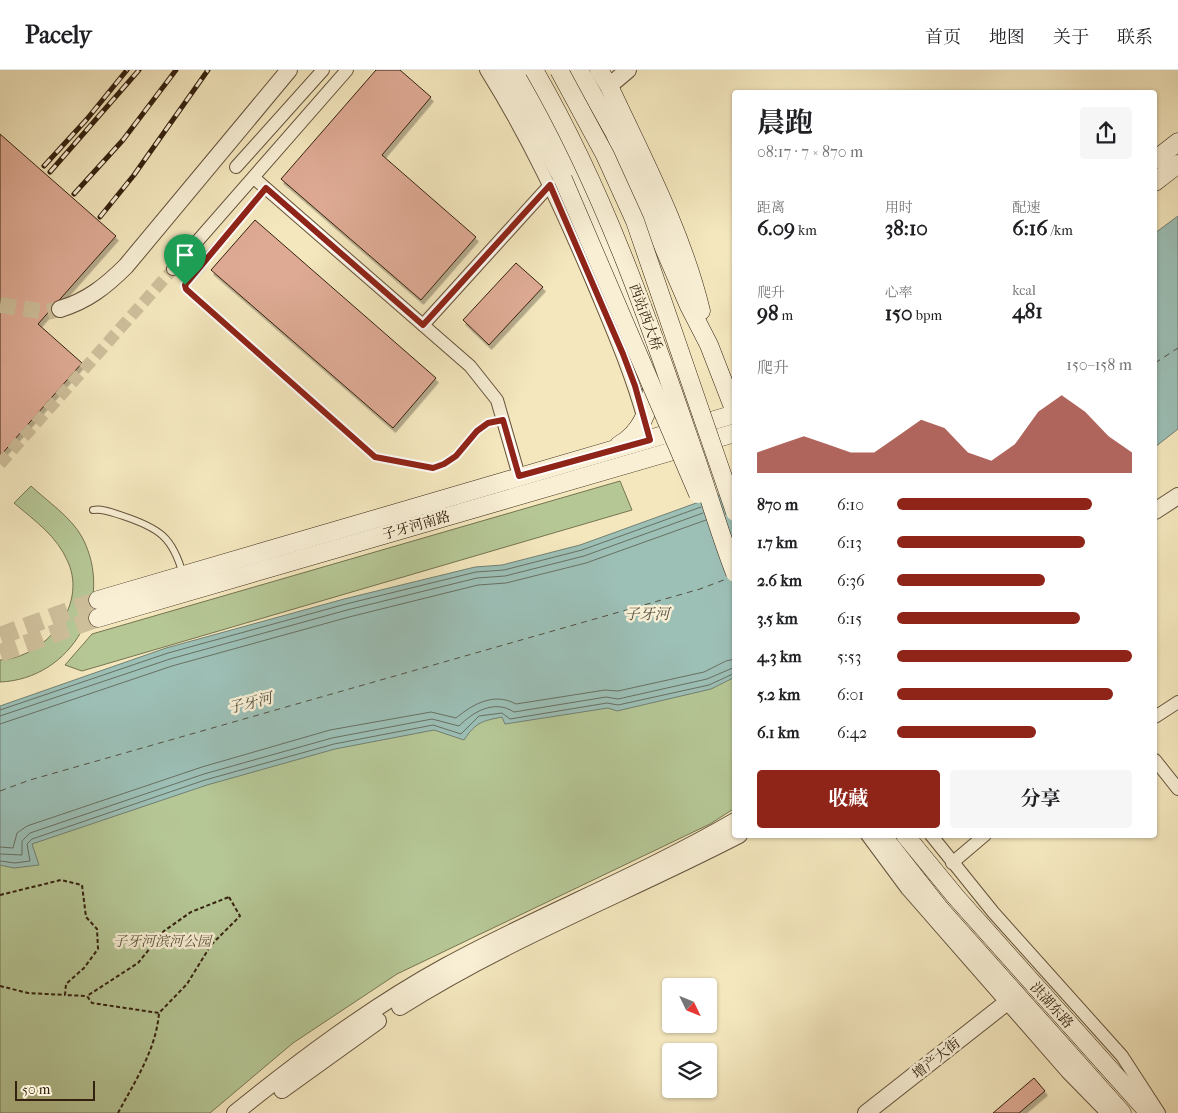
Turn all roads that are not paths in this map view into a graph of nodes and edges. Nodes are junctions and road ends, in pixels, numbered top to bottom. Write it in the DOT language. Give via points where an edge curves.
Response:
graph roads {
  1 [pos="289,70"];
  2 [pos="323,70"];
  3 [pos="347,70"];
  4 [pos="486,70"];
  5 [pos="500,70"];
  6 [pos="518,70"];
  7 [pos="534,70"];
  8 [pos="559,70"];
  9 [pos="579,70"];
  10 [pos="600,70"];
  11 [pos="628,70"];
  12 [pos="609,86"];
  13 [pos="1178,142"];
  14 [pos="1157,158"];
  15 [pos="1178,164"];
  16 [pos="236,167"];
  17 [pos="254,178"];
  18 [pos="1157,180"];
  19 [pos="557,182"];
  20 [pos="266,188"];
  21 [pos="174,269"];
  22 [pos="60,309"];
  23 [pos="423,325"];
  24 [pos="709,346"];
  25 [pos="653,367"];
  26 [pos="732,414"];
  27 [pos="644,418"];
  28 [pos="503,420"];
  29 [pos="679,431"];
  30 [pos="732,434"];
  31 [pos="650,440"];
  32 [pos="692,447"];
  33 [pos="606,452"];
  34 [pos="654,458"];
  35 [pos="519,476"];
  36 [pos="1178,496"];
  37 [pos="732,503"];
  38 [pos="93,510"];
  39 [pos="1157,510"];
  40 [pos="723,542"];
  41 [pos="732,565"];
  42 [pos="184,576"];
  43 [pos="98,600"];
  44 [pos="98,618"];
  45 [pos="1178,702"];
  46 [pos="1157,716"];
  47 [pos="1157,763"];
  48 [pos="1178,789"];
  49 [pos="732,823"];
  50 [pos="733,838"];
  51 [pos="869,838"];
  52 [pos="884,838"];
  53 [pos="907,838"];
  54 [pos="933,838"];
  55 [pos="981,838"];
  56 [pos="952,863"];
  57 [pos="1006,1003"];
  58 [pos="235,1113"];
  59 [pos="252,1113"];
  60 [pos="866,1113"];
  61 [pos="1107,1113"];
  62 [pos="1122,1113"];
  63 [pos="1149,1113"];
  64 [pos="1159,1113"];
  1 -- 22 [label="street" via="126,266 103,288"];
  2 -- 16 [label="street"];
  3 -- 17 [label="street"];
  4 -- 19 [label="street" via="536,155"];
  5 -- 19 [label="main road" via="534,125"];
  6 -- 25 [label="main road" via="586,195"];
  7 -- 40 [label="main road, 西站西大桥, bridge" via="587,168 611,225 664,364"];
  8 -- 37 [label="main road, 西站西大桥, bridge" via="605,155 635,221"];
  9 -- 24 [label="main road" via="614,132"];
  10 -- 12 [label="main road"];
  11 -- 12 [label="street"];
  12 -- 24 [label="main road" via="692,273"];
  13 -- 14 [label="main road"];
  15 -- 18 [label="main road"];
  17 -- 20 [label="street"];
  17 -- 21 [label="street"];
  19 -- 23 [label="street"];
  19 -- 27 [label="street" via="635,386"];
  19 -- 40 [label="main road, bridge" via="689,475"];
  20 -- 23 [label="street"];
  20 -- 28 [label="lane" via="186,281 186,289 375,457 433,468 456,456 488,423"];
  23 -- 28 [label="street" via="470,366 488,387"];
  24 -- 26 [label="main road"];
  25 -- 27 [label="main road" via="651,396"];
  25 -- 29 [label="main road"];
  26 -- 29 [label="main road, 子牙河南路"];
  26 -- 32 [label="main road" via="712,435"];
  27 -- 31 [label="street"];
  27 -- 33 [label="main road" via="628,439"];
  28 -- 35 [label="street"];
  29 -- 31 [label="main road, 子牙河南路"];
  29 -- 32 [label="main road"];
  30 -- 32 [label="main road, 子牙河南路"];
  31 -- 33 [label="main road, 子牙河南路"];
  31 -- 34 [label="street"];
  32 -- 34 [label="main road, 子牙河南路"];
  33 -- 35 [label="main road, 子牙河南路"];
  34 -- 44 [label="main road, 子牙河南路"];
  35 -- 42 [label="main road, 子牙河南路"];
  36 -- 39 [label="street"];
  38 -- 42 [label="lane" via="104,510 161,532 175,550"];
  40 -- 41 [label="main road, 西站西大桥, bridge"];
  42 -- 43 [label="main road, 子牙河南路"];
  45 -- 46 [label="street"];
  47 -- 48 [label="street"];
  49 -- 58 [label="street" via="665,860 562,906 444,967 319,1047"];
  50 -- 59 [label="street" via="526,938 447,980 362,1031"];
  51 -- 57 [label="street" via="907,889"];
  52 -- 62 [label="main road, 洪湖东路" via="940,909"];
  53 -- 63 [label="main road, 洪湖东路"];
  54 -- 56 [label="street"];
  55 -- 56 [label="street"];
  56 -- 64 [label="street" via="1122,1056"];
  57 -- 60 [label="street, 增产大街"];
  57 -- 61 [label="street"];
}
